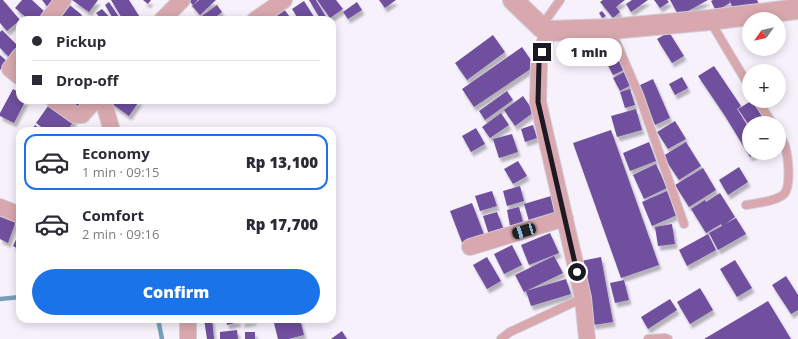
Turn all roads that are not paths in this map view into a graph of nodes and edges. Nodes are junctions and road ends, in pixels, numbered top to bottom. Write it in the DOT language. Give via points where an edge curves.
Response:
graph roads {
  1 [pos="63,0"];
  2 [pos="182,0"];
  3 [pos="284,0"];
  4 [pos="513,0"];
  5 [pos="560,0"];
  6 [pos="798,9"];
  7 [pos="51,16"];
  8 [pos="166,16"];
  9 [pos="261,16"];
  10 [pos="710,20"];
  11 [pos="544,29"];
  12 [pos="611,29"];
  13 [pos="16,64"];
  14 [pos="742,74"];
  15 [pos="10,76"];
  16 [pos="60,104"];
  17 [pos="92,104"];
  18 [pos="104,104"];
  19 [pos="111,127"];
  20 [pos="786,150"];
  21 [pos="746,205"];
  22 [pos="0,207"];
  23 [pos="16,213"];
  24 [pos="565,218"];
  25 [pos="684,224"];
  26 [pos="470,247"];
  27 [pos="582,298"];
  28 [pos="188,323"];
  29 [pos="188,339"];
  30 [pos="501,339"];
  31 [pos="586,339"];
  32 [pos="648,339"];
  33 [pos="668,339"];
  1 -- 7 [label="street"];
  2 -- 8 [label="street"];
  3 -- 9 [label="street"];
  4 -- 11 [label="street"];
  5 -- 11 [label="lane"];
  6 -- 10 [label="street"];
  10 -- 12 [label="street"];
  10 -- 14 [label="lane"];
  11 -- 12 [label="street"];
  11 -- 24 [label="street" via="539,63 538,102"];
  12 -- 25 [label="lane" via="639,95"];
  13 -- 15 [label="street"];
  16 -- 17 [label="street" via="79,116"];
  18 -- 19 [label="street"];
  20 -- 21 [label="lane" via="786,192 774,199"];
  22 -- 23 [label="street"];
  24 -- 26 [label="street"];
  24 -- 27 [label="street"];
  27 -- 30 [label="lane" via="510,332"];
  27 -- 31 [label="street"];
  28 -- 29 [label="street"];
  32 -- 33 [label="lane"];
}
